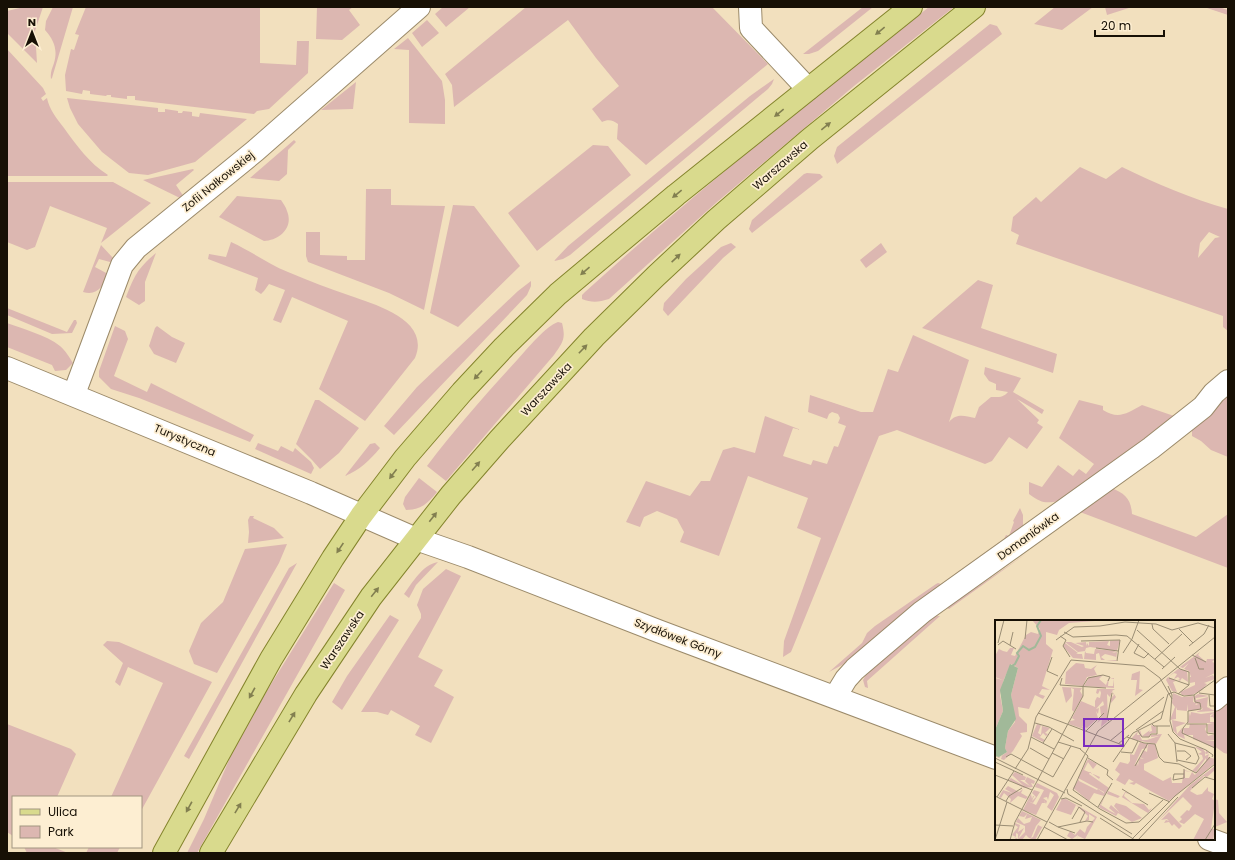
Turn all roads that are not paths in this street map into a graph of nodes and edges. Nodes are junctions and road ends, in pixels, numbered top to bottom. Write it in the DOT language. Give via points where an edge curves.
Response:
graph roads {
  1 [pos="420,7"];
  2 [pos="750,7"];
  3 [pos="911,7"];
  4 [pos="974,7"];
  5 [pos="808,89"];
  6 [pos="7,368"];
  7 [pos="1228,381"];
  8 [pos="74,394"];
  9 [pos="362,516"];
  10 [pos="416,540"];
  11 [pos="1228,688"];
  12 [pos="835,697"];
  13 [pos="1215,699"];
  14 [pos="995,758"];
  15 [pos="1212,840"];
  16 [pos="1228,846"];
  17 [pos="164,853"];
  18 [pos="210,853"];
  1 -- 8 [label="street, Zofii Nałkowskiej" via="255,151 136,248 122,266"];
  2 -- 5 [label="street" via="751,28"];
  3 -- 5 [label="main road, one-way"];
  10 -- 4 [label="main road, Warszawska, one-way" via="451,495 505,434 594,337 656,276 810,139"];
  5 -- 9 [label="main road, one-way" via="676,195 553,300 504,346 405,458"];
  6 -- 8 [label="street, Turystyczna"];
  7 -- 12 [label="street, Domaniówka" via="1203,407 1151,448 922,612 855,669"];
  8 -- 9 [label="street, Turystyczna"];
  9 -- 10 [label="street, Szydłówek Górny"];
  9 -- 17 [label="main road, one-way" via="271,659"];
  10 -- 12 [label="street, Szydłówek Górny" via="468,557"];
  18 -- 10 [label="main road, Warszawska, one-way" via="306,694 371,597"];
  11 -- 13 [label="street"];
  12 -- 14 [label="street, Szydłówek Górny"];
  15 -- 16 [label="street"];
}
